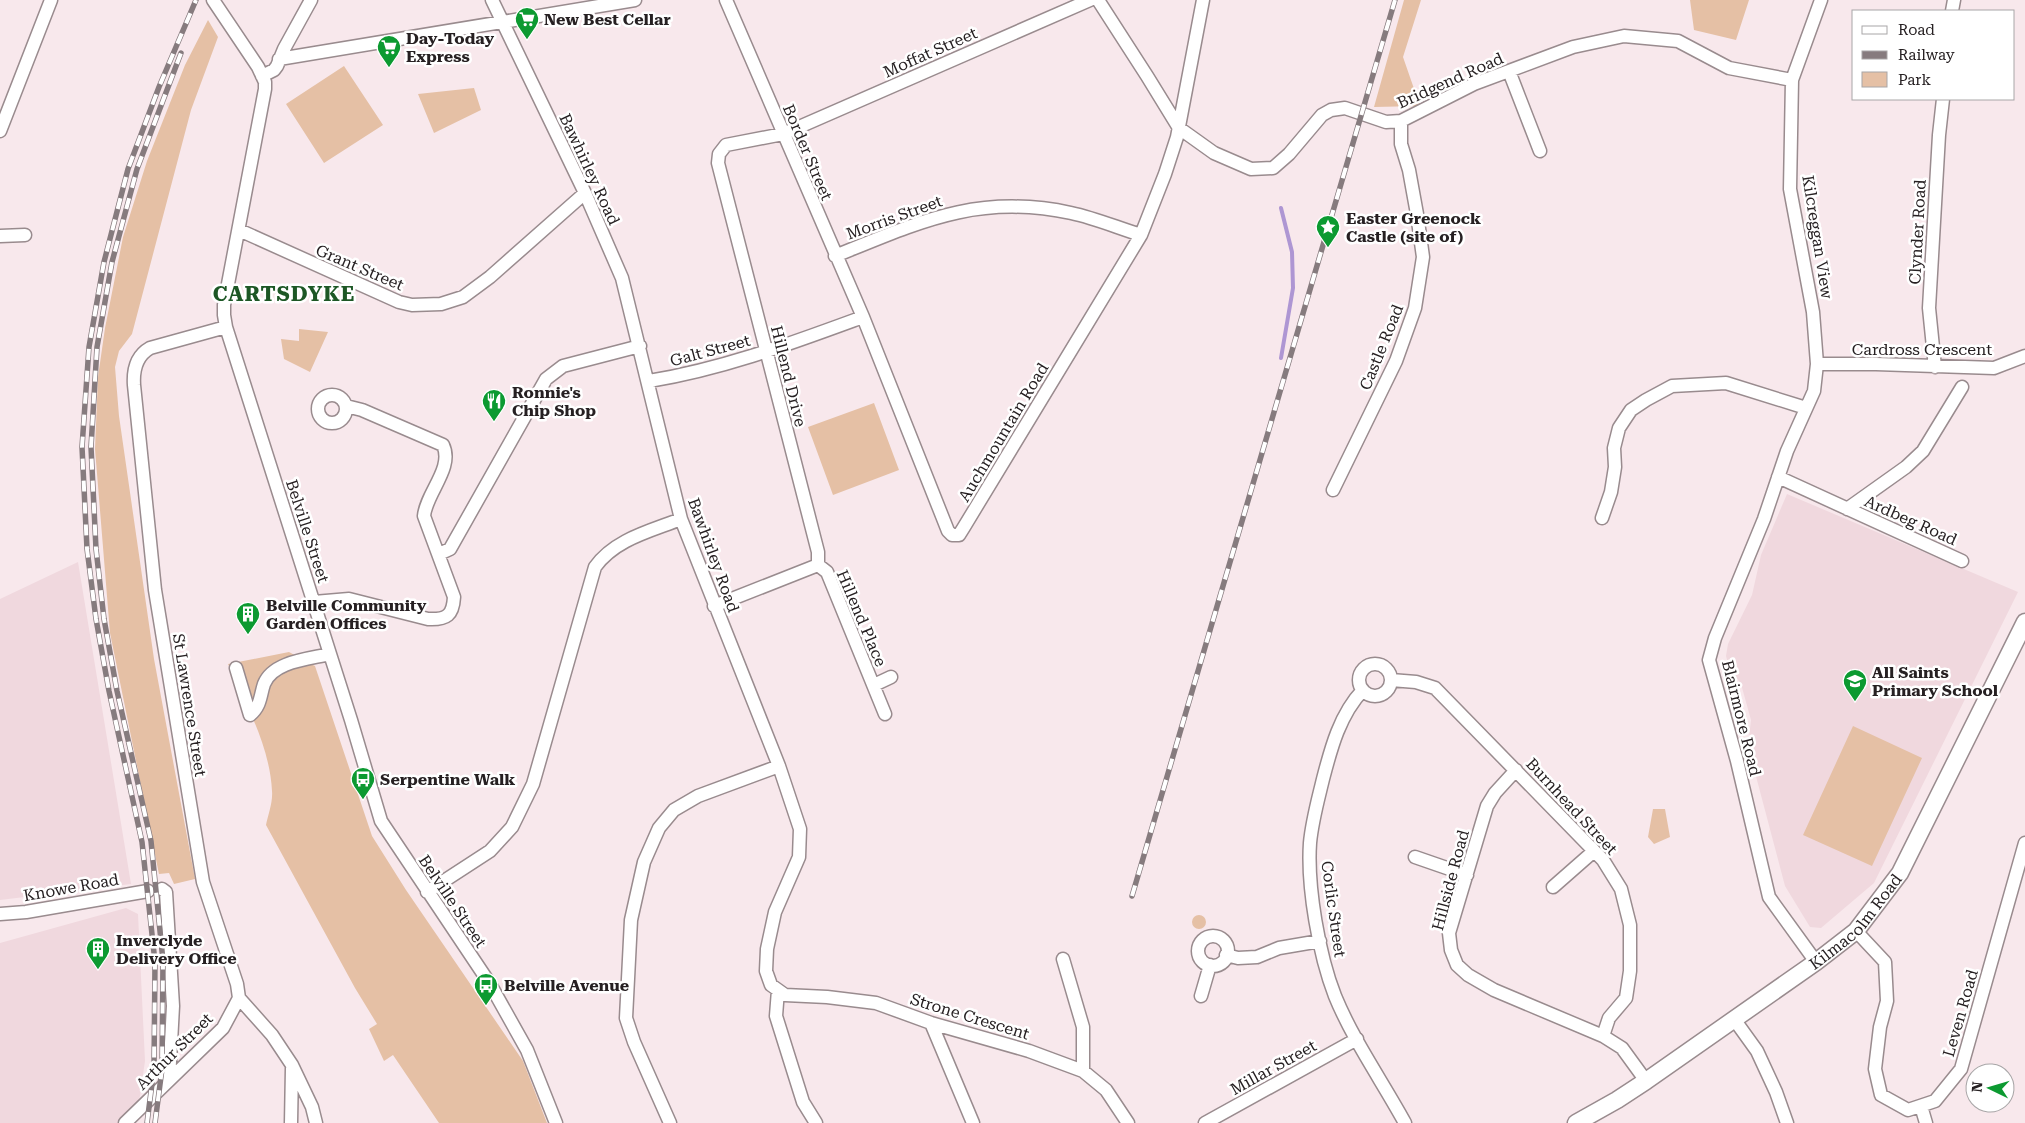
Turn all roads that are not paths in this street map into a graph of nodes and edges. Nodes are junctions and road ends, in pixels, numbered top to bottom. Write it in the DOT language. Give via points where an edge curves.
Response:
graph roads {
  1 [pos="51,0"];
  2 [pos="213,0"];
  3 [pos="311,0"];
  4 [pos="492,0"];
  5 [pos="635,0"];
  6 [pos="726,0"];
  7 [pos="1090,0"];
  8 [pos="1098,0"];
  9 [pos="1203,0"];
  10 [pos="1821,0"];
  11 [pos="502,23"];
  12 [pos="280,59"];
  13 [pos="1509,71"];
  14 [pos="264,79"];
  15 [pos="1792,80"];
  16 [pos="1943,100"];
  17 [pos="1401,121"];
  18 [pos="1179,128"];
  19 [pos="0,131"];
  20 [pos="783,134"];
  21 [pos="1540,151"];
  22 [pos="585,193"];
  23 [pos="239,230"];
  24 [pos="25,235"];
  25 [pos="1141,235"];
  26 [pos="0,236"];
  27 [pos="836,256"];
  28 [pos="863,317"];
  29 [pos="226,327"];
  30 [pos="640,346"];
  31 [pos="766,352"];
  32 [pos="2025,356"];
  33 [pos="1817,364"];
  34 [pos="1934,367"];
  35 [pos="649,381"];
  36 [pos="1962,387"];
  37 [pos="346,406"];
  38 [pos="1806,408"];
  39 [pos="1778,477"];
  40 [pos="1333,490"];
  41 [pos="1847,508"];
  42 [pos="1602,518"];
  43 [pos="681,519"];
  44 [pos="439,554"];
  45 [pos="1962,561"];
  46 [pos="818,565"];
  47 [pos="314,602"];
  48 [pos="714,606"];
  49 [pos="2025,622"];
  50 [pos="330,654"];
  51 [pos="236,668"];
  52 [pos="891,677"];
  53 [pos="1391,680"];
  54 [pos="874,685"];
  55 [pos="1363,690"];
  56 [pos="885,714"];
  57 [pos="779,766"];
  58 [pos="1516,770"];
  59 [pos="2025,843"];
  60 [pos="1594,851"];
  61 [pos="1415,857"];
  62 [pos="1467,876"];
  63 [pos="1554,887"];
  64 [pos="162,889"];
  65 [pos="148,891"];
  66 [pos="427,892"];
  67 [pos="0,914"];
  68 [pos="1856,931"];
  69 [pos="1320,941"];
  70 [pos="1226,956"];
  71 [pos="1063,959"];
  72 [pos="1816,962"];
  73 [pos="1210,965"];
  74 [pos="778,990"];
  75 [pos="1201,996"];
  76 [pos="239,998"];
  77 [pos="1734,1019"];
  78 [pos="931,1024"];
  79 [pos="1603,1036"];
  80 [pos="1357,1039"];
  81 [pos="292,1065"];
  82 [pos="1084,1071"];
  83 [pos="169,1080"];
  84 [pos="1646,1081"];
  85 [pos="1921,1106"];
  86 [pos="1220,1119"];
  87 [pos="124,1123"];
  88 [pos="291,1123"];
  89 [pos="316,1123"];
  90 [pos="556,1123"];
  91 [pos="670,1123"];
  92 [pos="816,1123"];
  93 [pos="973,1123"];
  94 [pos="1128,1123"];
  95 [pos="1205,1123"];
  96 [pos="1405,1123"];
  97 [pos="1576,1123"];
  98 [pos="1787,1123"];
  99 [pos="1926,1123"];
  1 -- 19 [label="street"];
  2 -- 14 [label="street"];
  3 -- 12 [label="street"];
  4 -- 11 [label="street, Bawhirley Road"];
  5 -- 11 [label="street"];
  6 -- 20 [label="street, Border Street"];
  7 -- 20 [label="street, Moffat Street"];
  8 -- 18 [label="street, Bridgend Road"];
  9 -- 18 [label="street, Auchmountain Road"];
  10 -- 15 [label="street, Kilcreggan View"];
  11 -- 12 [label="street"];
  11 -- 22 [label="street, Bawhirley Road"];
  12 -- 14 [label="street"];
  13 -- 15 [label="street, Bridgend Road" via="1573,47 1624,36 1678,41 1729,68"];
  13 -- 17 [label="street, Bridgend Road" via="1474,84"];
  13 -- 21 [label="street"];
  14 -- 23 [label="street, Belville Street" via="265,97"];
  15 -- 33 [label="street, Kilcreggan View" via="1790,189 1814,312"];
  16 -- 34 [label="street, Clynder Road" via="1929,308"];
  17 -- 18 [label="street, Bridgend Road" via="1386,122 1345,108 1331,110 1322,115 1273,168 1251,170 1214,153"];
  17 -- 40 [label="street, Castle Road" via="1401,144 1416,205 1423,257 1415,308 1396,361"];
  18 -- 25 [label="street, Auchmountain Road"];
  20 -- 27 [label="street, Border Street"];
  20 -- 31 [label="street, Hillend Drive" via="726,145 719,154 718,163"];
  22 -- 23 [label="street, Grant Street" via="490,277 463,297 441,304 399,302"];
  22 -- 30 [label="street, Bawhirley Road" via="622,278"];
  23 -- 29 [label="street, Belville Street" via="224,305"];
  24 -- 26 [label="street"];
  25 -- 27 [label="street, Morris Street" via="1072,213 1003,206 968,209 924,220"];
  25 -- 28 [label="street, Auchmountain Road" via="959,535 948,531"];
  27 -- 28 [label="street, Border Street"];
  28 -- 31 [label="street, Galt Street"];
  29 -- 47 [label="street, Belville Street"];
  29 -- 76 [label="street, St Lawrence Street" via="150,348 137,361 133,377 155,590 203,882"];
  30 -- 35 [label="street, Bawhirley Road"];
  30 -- 44 [label="street" via="562,366 546,379 450,549"];
  31 -- 35 [label="street, Galt Street" via="682,376"];
  31 -- 46 [label="street, Hillend Drive" via="818,552"];
  32 -- 34 [label="street, Cardross Crescent" via="1994,368"];
  33 -- 34 [label="street, Cardross Crescent"];
  33 -- 38 [label="street, Blairmore Road" via="1814,391"];
  35 -- 43 [label="street, Bawhirley Road"];
  36 -- 41 [label="street, Ardbeg Road" via="1923,451 1906,467"];
  37 -- 44 [label="street" via="443,445 447,453 446,462 424,516"];
  38 -- 39 [label="street, Blairmore Road"];
  38 -- 42 [label="street" via="1726,382 1672,386 1655,395 1631,410 1619,428 1611,492"];
  39 -- 41 [label="street, Ardbeg Road"];
  39 -- 72 [label="street, Blairmore Road" via="1709,660 1769,897"];
  41 -- 45 [label="street, Ardbeg Road"];
  43 -- 48 [label="street, Bawhirley Road"];
  43 -- 66 [label="street" via="620,544 604,555 595,567 533,784 512,827 490,851"];
  44 -- 47 [label="street" via="454,597 454,608 449,616 439,620 349,599"];
  46 -- 48 [label="street"];
  46 -- 54 [label="street, Hillend Place" via="827,572"];
  47 -- 50 [label="street, Belville Street"];
  48 -- 57 [label="street, Bawhirley Road"];
  49 -- 68 [label="main road, Kilmacolm Road" via="1900,873"];
  50 -- 51 [label="street" via="274,670 265,682 258,709 250,715"];
  50 -- 66 [label="street, Belville Street" via="381,821"];
  52 -- 54 [label="street, Hillend Place"];
  53 -- 55 [label="street" via="1387,690 1378,696"];
  53 -- 55 [label="street, Corlic Street" via="1384,666 1369,665 1360,676"];
  53 -- 58 [label="street, Burnhead Street" via="1416,682 1435,688"];
  54 -- 56 [label="street, Hillend Place"];
  55 -- 69 [label="street, Corlic Street" via="1343,718 1330,752 1314,816 1310,874"];
  57 -- 74 [label="street, Bawhirley Road" via="800,829 799,857 775,912 768,949 766,971 771,985"];
  57 -- 91 [label="street" via="698,796 674,810 658,828 644,862 631,920 626,1018"];
  58 -- 60 [label="street, Burnhead Street"];
  58 -- 62 [label="street, Hillside Road" via="1487,806"];
  59 -- 85 [label="street, Leven Road" via="1961,1069 1935,1101"];
  60 -- 63 [label="street"];
  60 -- 79 [label="street, Burnhead Street" via="1621,889 1630,925 1630,971 1626,998 1609,1018"];
  61 -- 62 [label="street"];
  62 -- 79 [label="street, Hillside Road" via="1449,932 1456,965 1468,976 1494,990"];
  64 -- 83 [label="street" via="166,892 172,1006"];
  65 -- 67 [label="street, Knowe Road"];
  66 -- 90 [label="street, Belville Street" via="499,1001 527,1050"];
  68 -- 72 [label="main road, Kilmacolm Road"];
  68 -- 85 [label="street" via="1885,962 1887,1001 1875,1069 1881,1095 1908,1110"];
  69 -- 70 [label="street" via="1279,948 1257,957"];
  69 -- 80 [label="street, Corlic Street" via="1336,997"];
  70 -- 73 [label="street" via="1220,964"];
  70 -- 73 [label="street" via="1224,942 1215,936 1207,937 1198,951 1201,960"];
  71 -- 82 [label="street" via="1083,1027"];
  72 -- 77 [label="main road, Kilmacolm Road"];
  73 -- 75 [label="street"];
  74 -- 78 [label="street, Strone Crescent" via="785,995 876,1003"];
  74 -- 92 [label="street" via="776,1016 803,1102"];
  76 -- 81 [label="street, St Lawrence Street" via="272,1035"];
  76 -- 83 [label="street, Arthur Street" via="223,1028"];
  77 -- 84 [label="main road, Kilmacolm Road"];
  77 -- 98 [label="street" via="1757,1051"];
  78 -- 82 [label="street, Strone Crescent" via="1029,1051"];
  78 -- 93 [label="street"];
  79 -- 84 [label="street" via="1622,1048"];
  80 -- 86 [label="street, Millar Street"];
  80 -- 96 [label="street, Corlic Street"];
  81 -- 88 [label="street"];
  81 -- 89 [label="street, St Lawrence Street"];
  82 -- 94 [label="street, Strone Crescent" via="1106,1090"];
  83 -- 87 [label="street, Arthur Street"];
  84 -- 97 [label="main road, Kilmacolm Road"];
  85 -- 99 [label="street"];
  86 -- 95 [label="street, Millar Street"];
}
